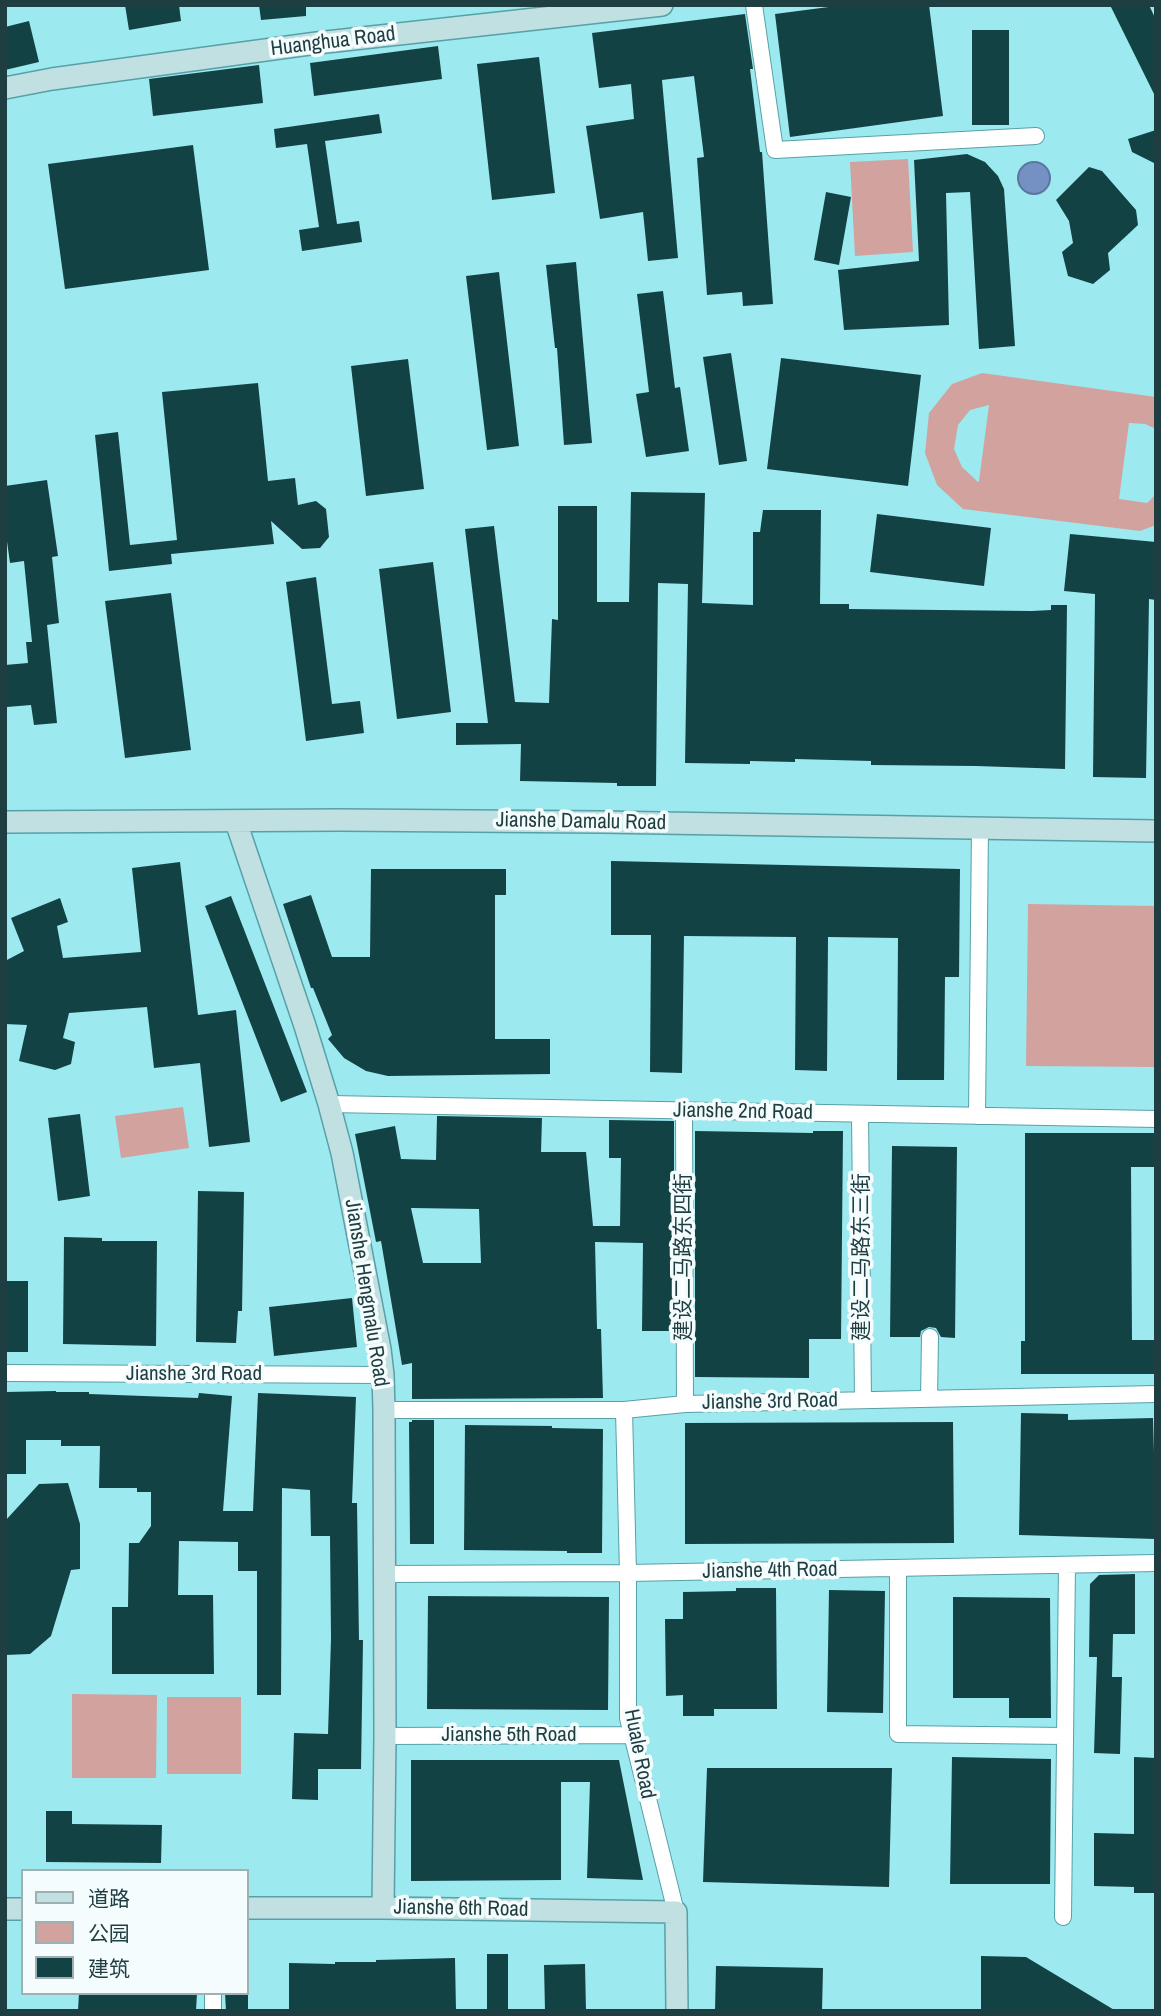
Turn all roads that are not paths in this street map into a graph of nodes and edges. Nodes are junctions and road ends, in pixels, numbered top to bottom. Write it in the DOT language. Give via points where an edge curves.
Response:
graph roads {
  1 [pos="662,5"];
  2 [pos="754,5"];
  3 [pos="5,88"];
  4 [pos="1036,136"];
  5 [pos="5,822"];
  6 [pos="236,822"];
  7 [pos="979,828"];
  8 [pos="1156,831"];
  9 [pos="329,1104"];
  10 [pos="684,1110"];
  11 [pos="860,1114"];
  12 [pos="977,1116"];
  13 [pos="1156,1119"];
  14 [pos="930,1337"];
  15 [pos="5,1373"];
  16 [pos="383,1375"];
  17 [pos="1156,1394"];
  18 [pos="929,1399"];
  19 [pos="863,1400"];
  20 [pos="685,1404"];
  21 [pos="384,1410"];
  22 [pos="624,1410"];
  23 [pos="1156,1563"];
  24 [pos="1067,1565"];
  25 [pos="898,1568"];
  26 [pos="628,1573"];
  27 [pos="384,1574"];
  28 [pos="385,1735"];
  29 [pos="632,1735"];
  30 [pos="1065,1736"];
  31 [pos="248,1908"];
  32 [pos="383,1908"];
  33 [pos="676,1912"];
  34 [pos="1063,1917"];
  35 [pos="677,2011"];
  1 -- 3 [label="street, Huanghua Road" via="317,43"];
  2 -- 4 [label="street" via="775,150"];
  5 -- 6 [label="street, Jianshe Damalu Road"];
  6 -- 7 [label="street, Jianshe Damalu Road"];
  6 -- 9 [label="street, Jianshe Hengmalu Road"];
  7 -- 8 [label="street, Jianshe Damalu Road"];
  7 -- 12 [label="street"];
  9 -- 10 [label="street, Jianshe 2nd Road"];
  9 -- 16 [label="street, Jianshe Hengmalu Road" via="374,1310"];
  10 -- 11 [label="street, Jianshe 2nd Road"];
  10 -- 20 [label="street, 建设二马路东四街"];
  11 -- 12 [label="street, Jianshe 2nd Road"];
  11 -- 19 [label="street, 建设二马路东三街"];
  12 -- 13 [label="street, Jianshe 2nd Road"];
  14 -- 18 [label="street"];
  15 -- 16 [label="street, Jianshe 3rd Road"];
  16 -- 21 [label="street, Jianshe Hengmalu Road"];
  17 -- 18 [label="street, Jianshe 3rd Road"];
  18 -- 19 [label="street, Jianshe 3rd Road"];
  19 -- 20 [label="street, Jianshe 3rd Road"];
  20 -- 22 [label="street, Jianshe 3rd Road"];
  21 -- 22 [label="street, Jianshe 3rd Road"];
  21 -- 27 [label="street, Jianshe Hengmalu Road"];
  22 -- 26 [label="street, Huale Road"];
  23 -- 24 [label="street, Jianshe 4th Road"];
  24 -- 25 [label="street, Jianshe 4th Road"];
  24 -- 30 [label="street"];
  25 -- 26 [label="street, Jianshe 4th Road"];
  25 -- 30 [label="street" via="898,1734"];
  26 -- 27 [label="street, Jianshe 4th Road"];
  26 -- 29 [label="street, Huale Road" via="628,1718"];
  27 -- 28 [label="street, Jianshe Hengmalu Road"];
  28 -- 29 [label="street, Jianshe 5th Road"];
  28 -- 32 [label="street, Jianshe Hengmalu Road"];
  29 -- 33 [label="street, Huale Road"];
  30 -- 34 [label="street"];
  31 -- 32 [label="street, Jianshe 6th Road"];
  32 -- 33 [label="street, Jianshe 6th Road"];
  33 -- 35 [label="street, Huale Road"];
}
